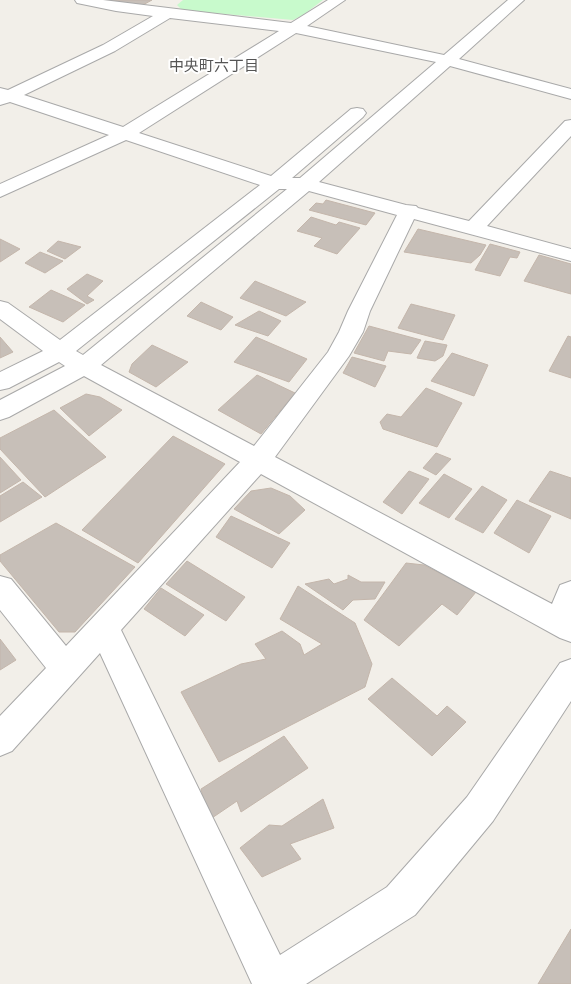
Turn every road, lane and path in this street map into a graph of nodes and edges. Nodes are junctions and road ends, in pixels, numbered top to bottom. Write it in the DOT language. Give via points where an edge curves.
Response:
graph roads {
  1 [pos="82,0"];
  2 [pos="338,0"];
  3 [pos="494,0"];
  4 [pos="517,0"];
  5 [pos="168,13"];
  6 [pos="294,28"];
  7 [pos="426,55"];
  8 [pos="447,60"];
  9 [pos="396,80"];
  10 [pos="571,94"];
  11 [pos="3,96"];
  12 [pos="373,100"];
  13 [pos="571,125"];
  14 [pos="125,134"];
  15 [pos="274,183"];
  16 [pos="305,184"];
  17 [pos="0,191"];
  18 [pos="408,210"];
  19 [pos="473,229"];
  20 [pos="571,255"];
  21 [pos="0,308"];
  22 [pos="60,352"];
  23 [pos="84,366"];
  24 [pos="0,382"];
  25 [pos="0,411"];
  26 [pos="259,459"];
  27 [pos="0,588"];
  28 [pos="571,594"];
  29 [pos="565,625"];
  30 [pos="104,628"];
  31 [pos="66,669"];
  32 [pos="571,673"];
  33 [pos="0,740"];
  34 [pos="273,983"];
  1 -- 5 [label="street"];
  2 -- 6 [label="street"];
  3 -- 7 [label="street"];
  4 -- 8 [label="street"];
  5 -- 6 [label="street"];
  5 -- 11 [label="street" via="109,48"];
  6 -- 7 [label="street"];
  6 -- 14 [label="street"];
  7 -- 8 [label="street"];
  7 -- 9 [label="street"];
  8 -- 10 [label="street"];
  8 -- 16 [label="street"];
  11 -- 14 [label="street"];
  12 -- 15 [label="street"];
  13 -- 19 [label="street"];
  14 -- 15 [label="street"];
  14 -- 17 [label="street"];
  15 -- 16 [label="street"];
  15 -- 22 [label="street"];
  16 -- 18 [label="street"];
  16 -- 23 [label="street"];
  18 -- 19 [label="street"];
  18 -- 26 [label="street" via="338,356"];
  19 -- 20 [label="street"];
  21 -- 22 [label="street"];
  22 -- 23 [label="street"];
  22 -- 24 [label="street"];
  23 -- 25 [label="street"];
  23 -- 26 [label="street"];
  26 -- 29 [label="street"];
  26 -- 30 [label="street"];
  27 -- 31 [label="street"];
  28 -- 29 [label="street"];
  30 -- 31 [label="street"];
  30 -- 34 [label="street"];
  31 -- 33 [label="street"];
  32 -- 34 [label="street" via="480,809 401,901"];
}
